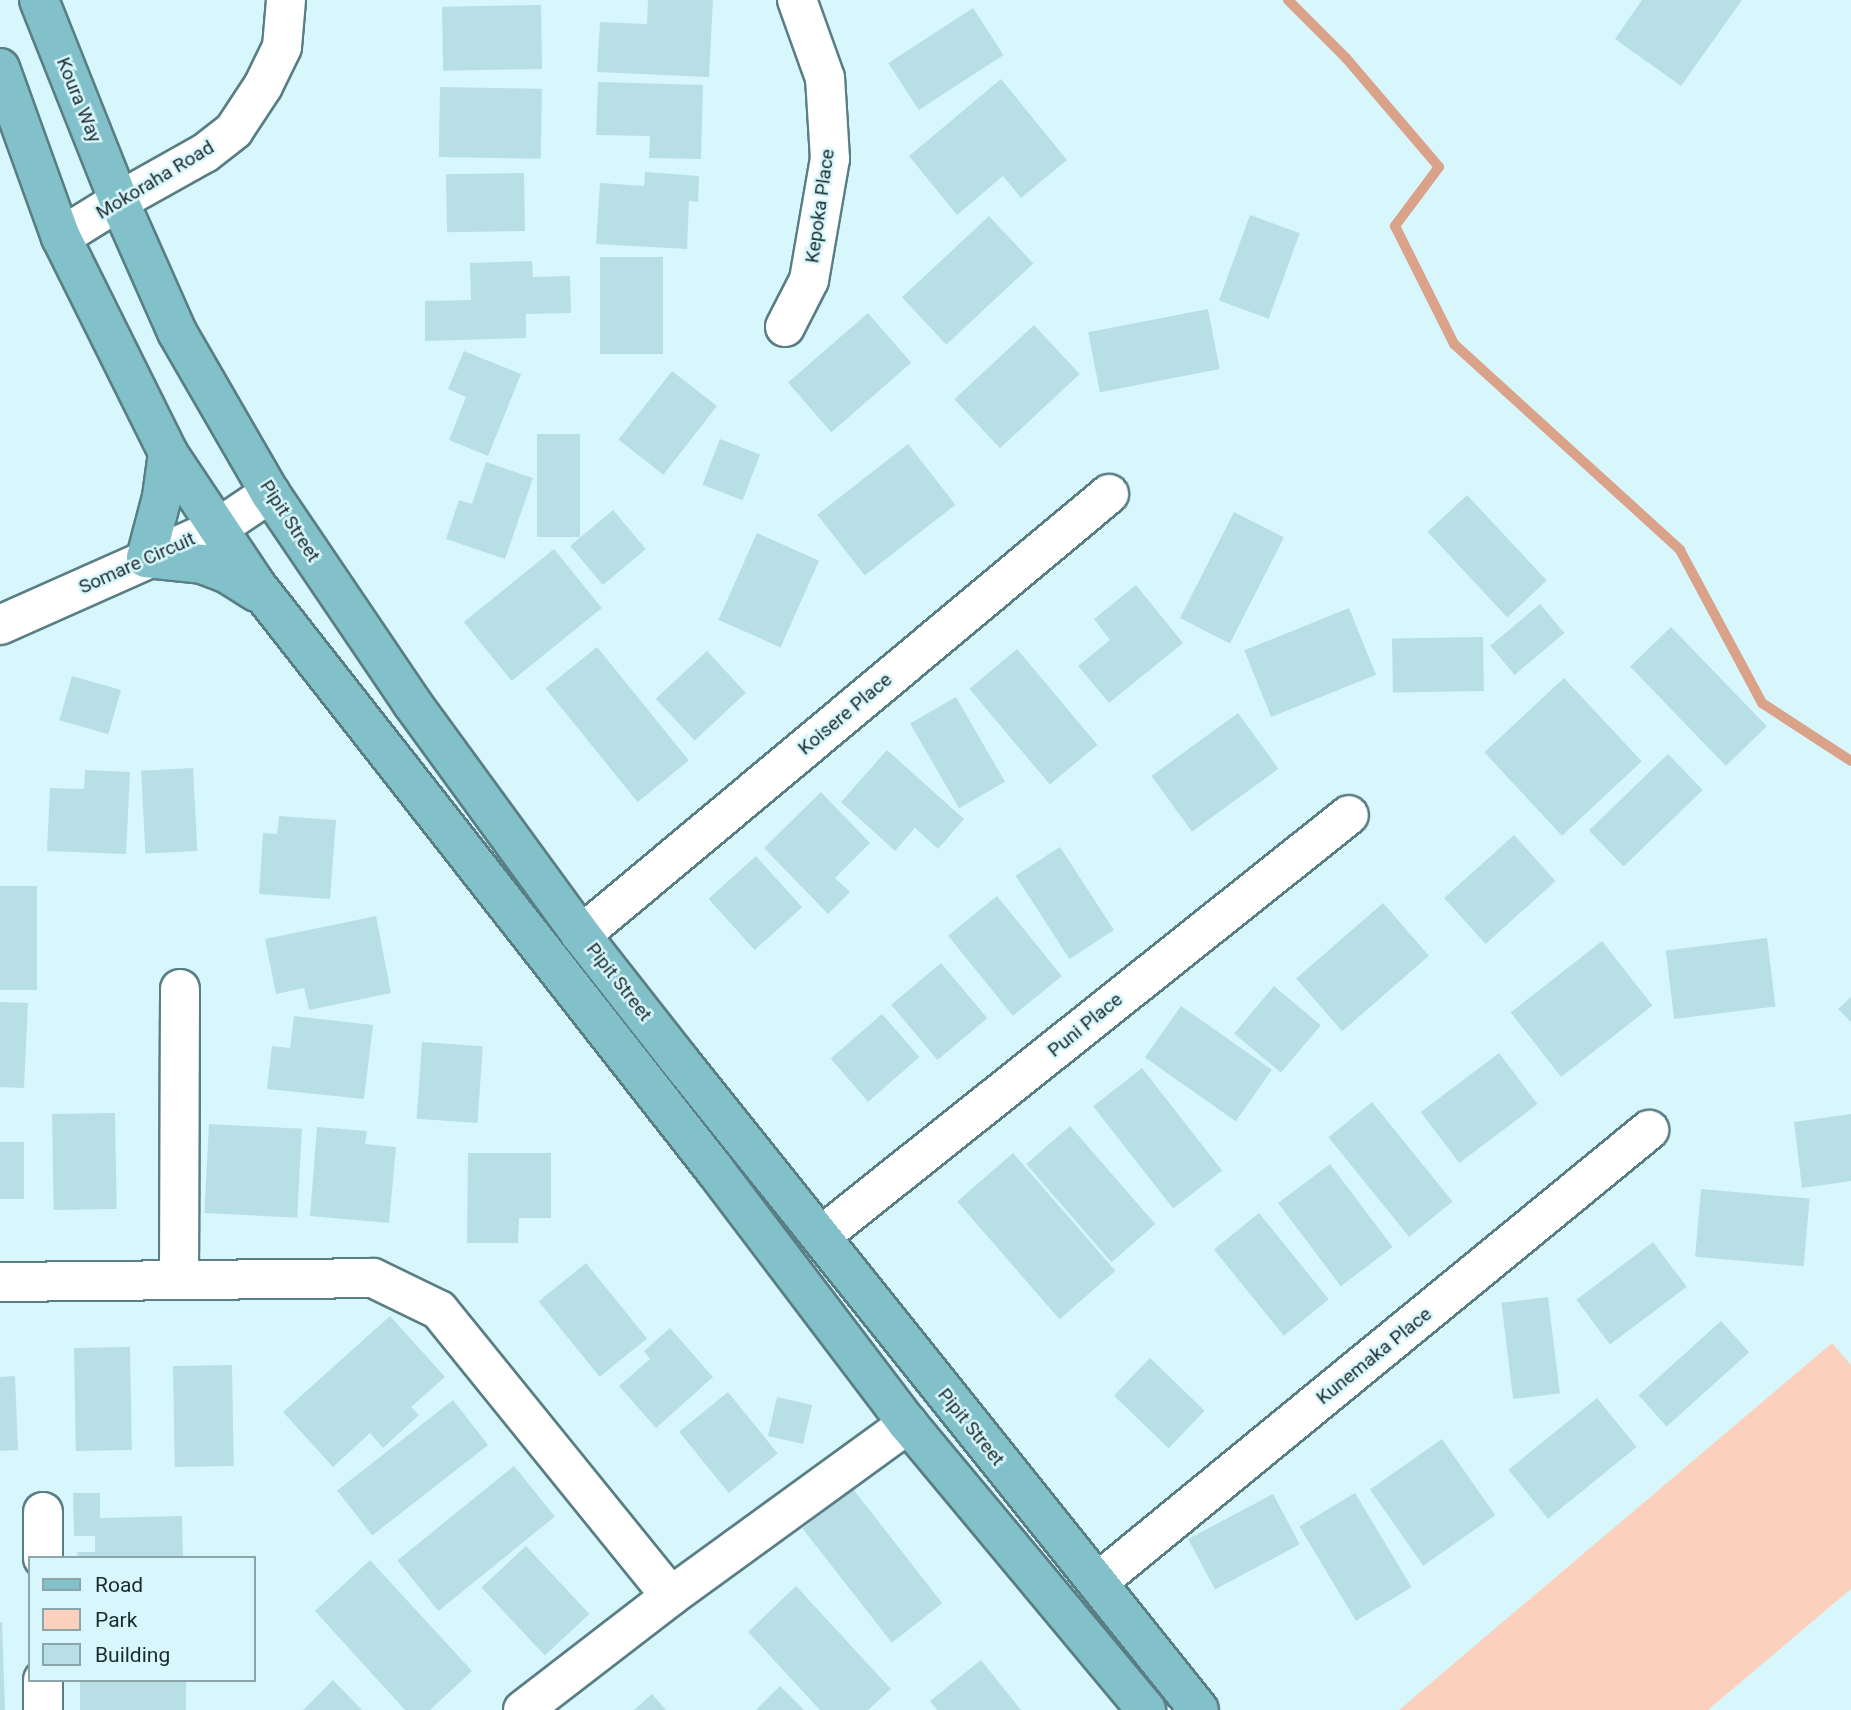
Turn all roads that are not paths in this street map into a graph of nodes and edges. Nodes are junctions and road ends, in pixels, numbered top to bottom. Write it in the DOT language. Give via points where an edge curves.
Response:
graph roads {
  1 [pos="39,0"];
  2 [pos="286,0"];
  3 [pos="797,0"];
  4 [pos="0,68"];
  5 [pos="118,201"];
  6 [pos="61,237"];
  7 [pos="785,327"];
  8 [pos="168,453"];
  9 [pos="270,493"];
  10 [pos="1109,494"];
  11 [pos="218,528"];
  12 [pos="146,558"];
  13 [pos="265,597"];
  14 [pos="0,625"];
  15 [pos="1349,815"];
  16 [pos="581,934"];
  17 [pos="180,989"];
  18 [pos="1649,1130"];
  19 [pos="821,1236"];
  20 [pos="179,1280"];
  21 [pos="0,1282"];
  22 [pos="908,1424"];
  23 [pos="43,1512"];
  24 [pos="43,1556"];
  25 [pos="1098,1582"];
  26 [pos="671,1596"];
  27 [pos="43,1682"];
  28 [pos="43,1710"];
  29 [pos="523,1710"];
  30 [pos="1146,1710"];
  31 [pos="1199,1710"];
  1 -- 5 [label="main road, Koura Way"];
  2 -- 5 [label="street, Mokoraha Road" via="282,47 234,130 205,153"];
  3 -- 7 [label="street, Kepoka Place" via="825,78 830,159 809,280"];
  4 -- 6 [label="main road"];
  5 -- 6 [label="street, Mokoraha Road"];
  5 -- 9 [label="main road, Pipit Street" via="177,332"];
  6 -- 8 [label="main road, Pipit Street"];
  8 -- 11 [label="main road, Pipit Street"];
  8 -- 12 [label="main road"];
  9 -- 11 [label="street, Somare Circuit"];
  9 -- 16 [label="main road, Pipit Street" via="412,703"];
  10 -- 16 [label="street, Koisere Place"];
  11 -- 12 [label="street, Somare Circuit"];
  11 -- 13 [label="main road, Pipit Street"];
  12 -- 13 [label="main road" via="202,564"];
  12 -- 14 [label="street, Somare Circuit"];
  13 -- 22 [label="main road, Pipit Street" via="668,1109"];
  15 -- 19 [label="street, Puni Place"];
  16 -- 19 [label="main road, Pipit Street"];
  17 -- 20 [label="street"];
  18 -- 25 [label="street, Kunemaka Place"];
  19 -- 25 [label="main road, Pipit Street" via="943,1394"];
  20 -- 21 [label="street"];
  20 -- 26 [label="street" via="373,1278 439,1310"];
  22 -- 26 [label="street"];
  22 -- 30 [label="main road, Pipit Street"];
  23 -- 24 [label="street"];
  25 -- 31 [label="main road, Pipit Street"];
  26 -- 29 [label="street"];
  27 -- 28 [label="street"];
}
